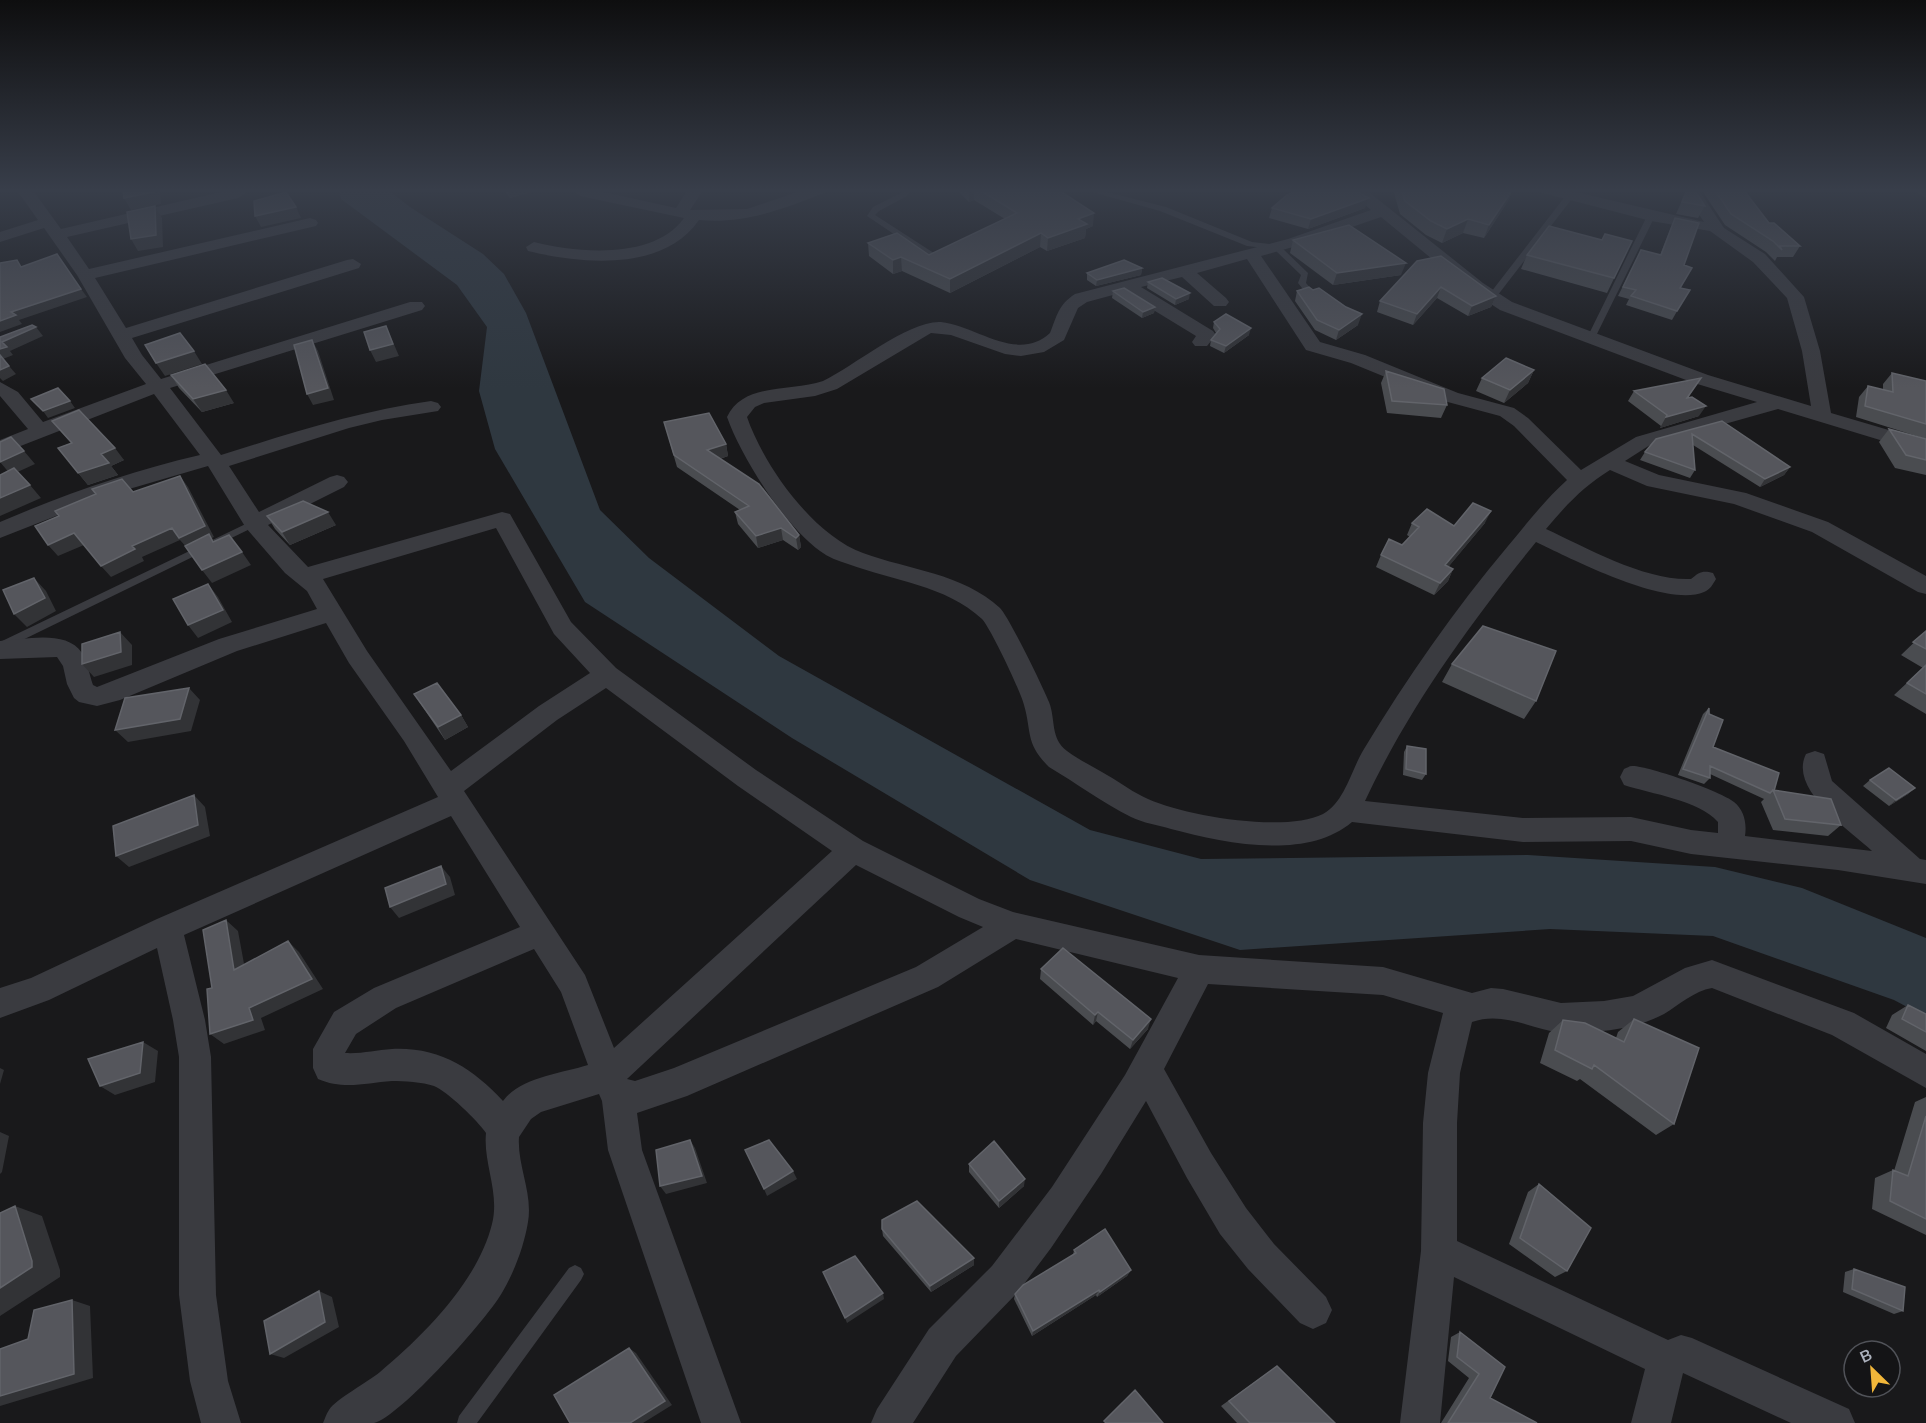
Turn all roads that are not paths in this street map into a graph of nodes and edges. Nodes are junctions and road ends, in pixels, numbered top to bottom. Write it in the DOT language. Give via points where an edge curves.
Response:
graph roads {
  1 [pos="71,255"];
  2 [pos="170,255"];
  3 [pos="931,255"];
  4 [pos="1246,255"];
  5 [pos="1253,255"];
  6 [pos="1282,255"];
  7 [pos="1437,255"];
  8 [pos="1524,255"];
  9 [pos="1632,255"];
  10 [pos="1754,255"];
  11 [pos="937,259"];
  12 [pos="353,264"];
  13 [pos="1184,270"];
  14 [pos="85,275"];
  15 [pos="1125,285"];
  16 [pos="1313,296"];
  17 [pos="1491,298"];
  18 [pos="1220,302"];
  19 [pos="416,306"];
  20 [pos="120,336"];
  21 [pos="1590,340"];
  22 [pos="1201,342"];
  23 [pos="0,387"];
  24 [pos="156,387"];
  25 [pos="1777,403"];
  26 [pos="431,407"];
  27 [pos="1821,416"];
  28 [pos="39,430"];
  29 [pos="0,448"];
  30 [pos="1926,448"];
  31 [pos="214,460"];
  32 [pos="1608,461"];
  33 [pos="1579,480"];
  34 [pos="337,482"];
  35 [pos="254,523"];
  36 [pos="0,531"];
  37 [pos="1532,531"];
  38 [pos="306,576"];
  39 [pos="1706,579"];
  40 [pos="1926,586"];
  41 [pos="331,613"];
  42 [pos="0,648"];
  43 [pos="607,675"];
  44 [pos="1815,762"];
  45 [pos="1633,777"];
  46 [pos="451,796"];
  47 [pos="1347,810"];
  48 [pos="1730,846"];
  49 [pos="853,850"];
  50 [pos="1919,871"];
  51 [pos="1013,925"];
  52 [pos="167,928"];
  53 [pos="541,932"];
  54 [pos="1199,969"];
  55 [pos="0,1003"];
  56 [pos="1461,1003"];
  57 [pos="1147,1069"];
  58 [pos="1926,1072"];
  59 [pos="613,1084"];
  60 [pos="503,1132"];
  61 [pos="1438,1251"];
  62 [pos="575,1274"];
  63 [pos="1313,1310"];
  64 [pos="1667,1359"];
  65 [pos="221,1423"];
  66 [pos="343,1423"];
  67 [pos="466,1423"];
  68 [pos="721,1423"];
  69 [pos="891,1423"];
  70 [pos="1420,1423"];
  71 [pos="1651,1423"];
  72 [pos="1835,1423"];
  1 -- 14 [label="street"];
  2 -- 14 [label="street"];
  3 -- 11 [label="lane"];
  4 -- 13 [label="street"];
  5 -- 33 [label="street" via="1313,346 1358,359 1451,397 1507,412"];
  6 -- 16 [label="lane" via="1305,275 1302,282"];
  7 -- 17 [label="street"];
  8 -- 17 [label="lane"];
  9 -- 21 [label="lane"];
  10 -- 27 [label="street" via="1795,297 1809,341"];
  12 -- 20 [label="street"];
  13 -- 15 [label="street"];
  13 -- 18 [label="street"];
  14 -- 20 [label="street"];
  15 -- 22 [label="street" via="1207,335"];
  15 -- 47 [label="street" via="1081,298 1069,306 1061,332 1045,345 1001,349 933,327 828,385 752,400 742,406 737,417 746,442 795,512 826,546 950,586 994,616 1037,704 1047,748 1073,770 1141,809 1251,834 1316,828 1330,824"];
  17 -- 21 [label="street"];
  19 -- 24 [label="street"];
  20 -- 24 [label="street"];
  21 -- 25 [label="street"];
  23 -- 28 [label="street"];
  24 -- 28 [label="street"];
  24 -- 31 [label="street"];
  25 -- 27 [label="street"];
  25 -- 32 [label="street" via="1643,441"];
  26 -- 31 [label="street" via="382,414"];
  27 -- 30 [label="street"];
  28 -- 29 [label="street"];
  31 -- 35 [label="street"];
  31 -- 36 [label="street" via="129,481"];
  32 -- 33 [label="street"];
  32 -- 40 [label="street" via="1654,481 1738,498 1820,527"];
  33 -- 37 [label="street"];
  34 -- 35 [label="street"];
  35 -- 38 [label="street"];
  35 -- 42 [label="lane"];
  37 -- 39 [label="street" via="1608,565 1664,584 1684,588"];
  37 -- 47 [label="street" via="1480,595 1426,672 1371,760"];
  38 -- 41 [label="street"];
  38 -- 43 [label="street" via="502,519 562,628"];
  41 -- 42 [label="street" via="228,645 96,698 82,690 71,657 64,650"];
  41 -- 46 [label="street"];
  43 -- 46 [label="street" via="548,713"];
  43 -- 49 [label="street"];
  44 -- 50 [label="street" via="1822,789"];
  45 -- 48 [label="street" via="1707,800 1726,810 1732,823"];
  46 -- 52 [label="street"];
  46 -- 53 [label="street"];
  47 -- 48 [label="street" via="1523,830 1630,830"];
  48 -- 50 [label="street"];
  49 -- 51 [label="street" via="969,908"];
  49 -- 59 [label="street"];
  51 -- 54 [label="street"];
  51 -- 59 [label="street" via="934,973 675,1084 635,1097"];
  52 -- 55 [label="street" via="72,975"];
  52 -- 65 [label="street" via="196,1073 198,1279 204,1362"];
  53 -- 59 [label="street" via="574,984"];
  53 -- 60 [label="street" via="385,998 345,1023 329,1049 329,1068 360,1070 393,1065 441,1071 479,1100"];
  54 -- 56 [label="street" via="1383,981"];
  54 -- 57 [label="street"];
  56 -- 58 [label="street" via="1468,1009 1491,1002 1562,1018 1590,1017 1646,1006 1701,974 1712,974 1843,1024"];
  56 -- 61 [label="street" via="1444,1073"];
  57 -- 63 [label="street" via="1188,1148 1234,1223"];
  57 -- 69 [label="street" via="1011,1271 951,1333"];
  59 -- 60 [label="street" via="533,1098 519,1107"];
  59 -- 68 [label="street" via="625,1150"];
  60 -- 66 [label="street" via="511,1220 490,1280 420,1361"];
  61 -- 64 [label="street"];
  61 -- 70 [label="street"];
  62 -- 67 [label="lane"];
  64 -- 71 [label="street"];
  64 -- 72 [label="street" via="1681,1354 1692,1357"];
}
